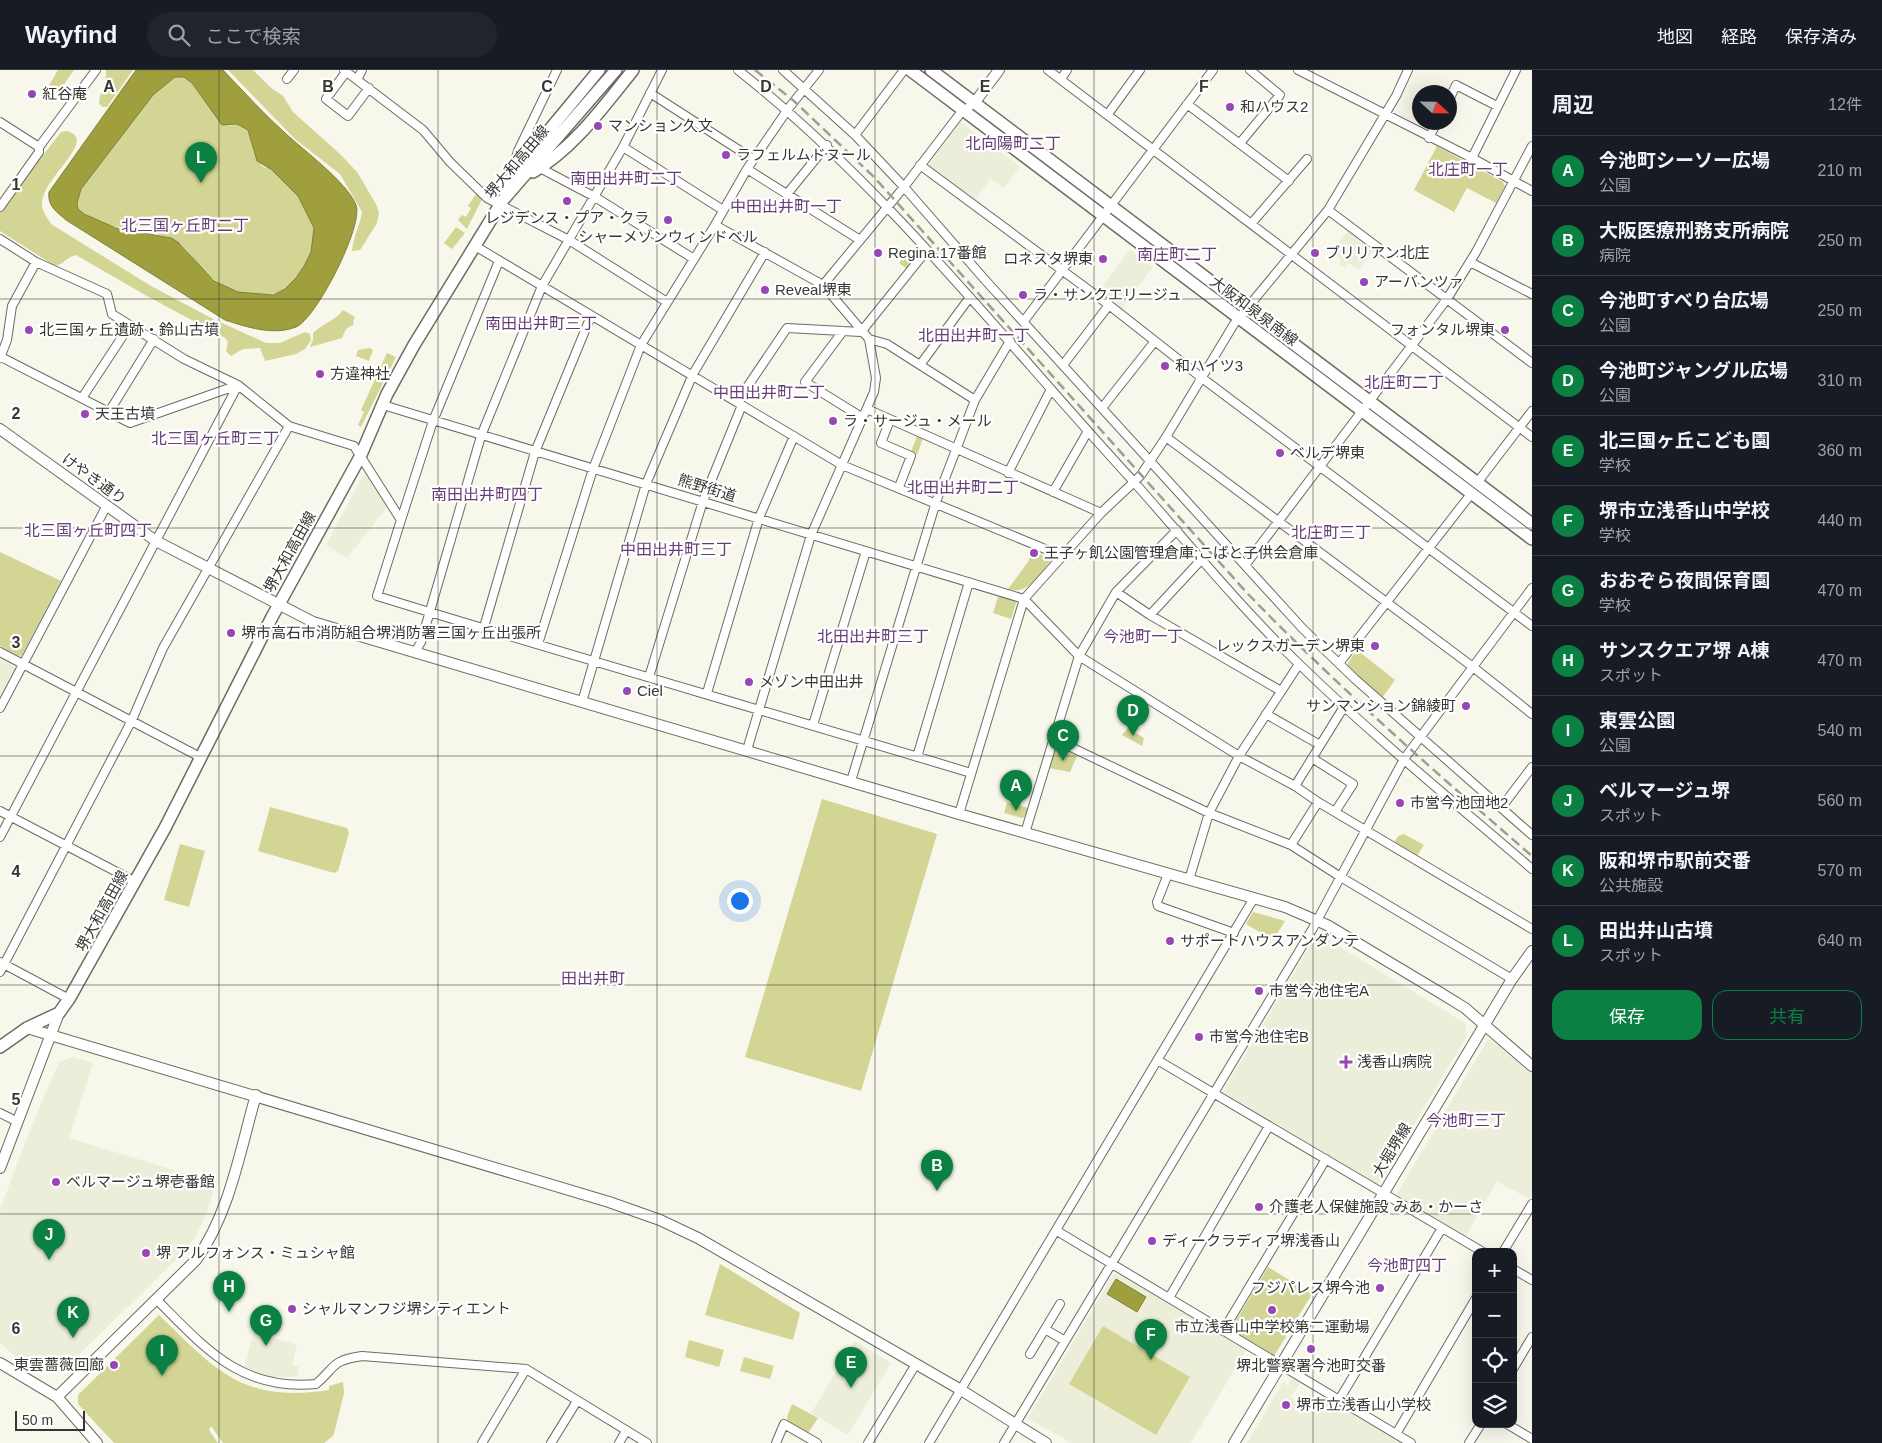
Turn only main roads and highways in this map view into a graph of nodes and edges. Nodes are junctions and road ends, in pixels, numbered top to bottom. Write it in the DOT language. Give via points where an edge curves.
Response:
graph roads {
  1 [pos="599,70"];
  2 [pos="633,70"];
  3 [pos="910,70"];
  4 [pos="931,70"];
  5 [pos="615,71"];
  6 [pos="524,176"];
  7 [pos="514,188"];
  8 [pos="1532,524"];
  9 [pos="1532,539"];
  10 [pos="0,1047"];
  1 -- 7 [label="main road" via="527,157"];
  2 -- 6 [label="main road" via="575,138 554,158"];
  3 -- 9 [label="main road, 大阪和泉泉南線"];
  4 -- 8 [label="main road, 大阪和泉泉南線"];
  5 -- 6 [label="main road, 堺大和高田線"];
  6 -- 7 [label="main road, 堺大和高田線"];
  7 -- 10 [label="main road, 堺大和高田線" via="501,202 397,374 360,457 279,603 136,882 69,999 59,1013 27,1028"];
}
